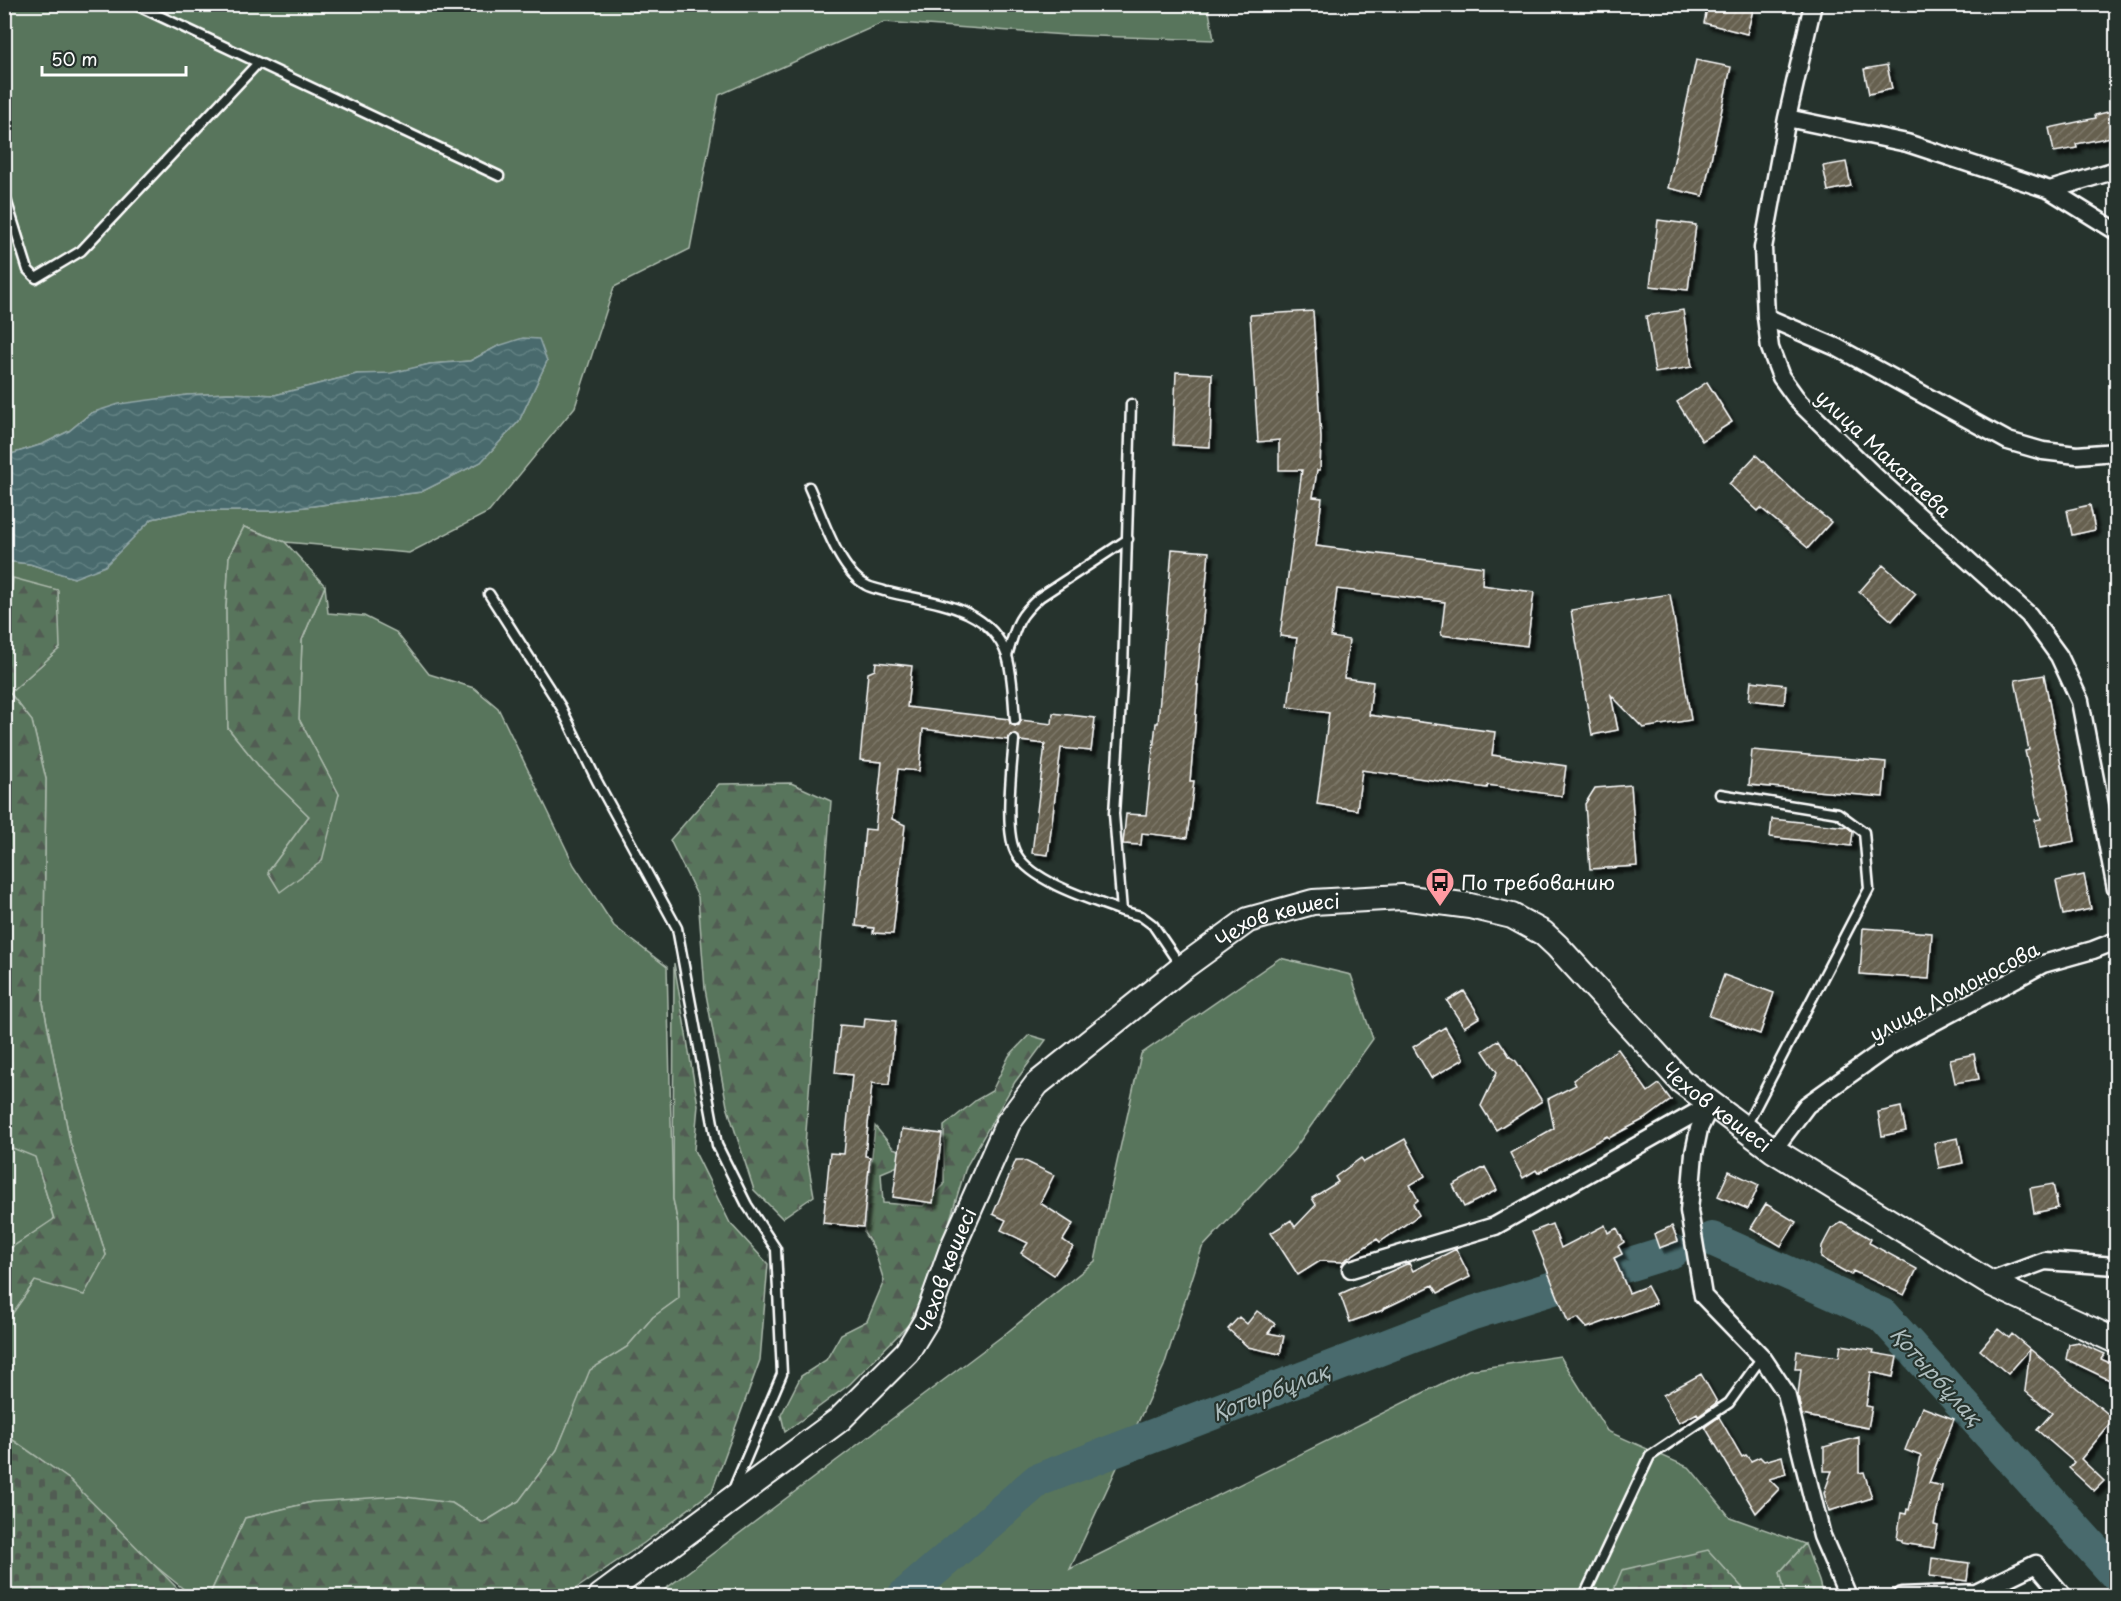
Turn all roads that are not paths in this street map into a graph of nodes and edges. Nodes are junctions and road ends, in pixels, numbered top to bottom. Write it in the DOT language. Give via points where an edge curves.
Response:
graph roads {
  1 [pos="134,4"];
  2 [pos="1813,4"];
  3 [pos="258,63"];
  4 [pos="1787,118"];
  5 [pos="2116,170"];
  6 [pos="499,176"];
  7 [pos="2050,190"];
  8 [pos="4,193"];
  9 [pos="2116,231"];
  10 [pos="1766,317"];
  11 [pos="1131,404"];
  12 [pos="2116,452"];
  13 [pos="809,487"];
  14 [pos="1128,539"];
  15 [pos="489,594"];
  16 [pos="1007,656"];
  17 [pos="1015,720"];
  18 [pos="1014,740"];
  19 [pos="1720,794"];
  20 [pos="2116,889"];
  21 [pos="1122,910"];
  22 [pos="2116,941"];
  23 [pos="1182,968"];
  24 [pos="1711,1104"];
  25 [pos="1745,1129"];
  26 [pos="1773,1150"];
  27 [pos="2116,1266"];
  28 [pos="1352,1269"];
  29 [pos="1988,1282"];
  30 [pos="2116,1341"];
  31 [pos="1762,1357"];
  32 [pos="727,1503"];
  33 [pos="601,1596"];
  34 [pos="1584,1596"];
  35 [pos="1848,1596"];
  36 [pos="1902,1596"];
  37 [pos="2063,1596"];
  1 -- 3 [label="lane"];
  2 -- 4 [label="street, улица Макатаева"];
  3 -- 6 [label="lane"];
  3 -- 8 [label="lane" via="81,251 36,278 28,270"];
  4 -- 7 [label="street" via="1907,143"];
  4 -- 10 [label="street, улица Макатаева" via="1763,248"];
  5 -- 7 [label="street"];
  7 -- 9 [label="street"];
  10 -- 12 [label="street" via="1836,347 2008,441 2077,455"];
  10 -- 20 [label="street, улица Макатаева" via="1770,348 1780,376 1799,402 2029,615 2059,656 2080,701"];
  11 -- 14 [label="lane"];
  13 -- 16 [label="lane" via="851,573 866,585 975,615 996,634"];
  14 -- 16 [label="lane" via="1029,607 1020,616"];
  14 -- 21 [label="lane" via="1113,814"];
  15 -- 32 [label="lane" via="561,707 677,928 717,1144 747,1205 776,1249 782,1374"];
  16 -- 17 [label="lane"];
  18 -- 21 [label="lane" via="1010,826 1017,855 1050,883"];
  19 -- 25 [label="lane" via="1838,813 1864,832 1869,889"];
  21 -- 23 [label="lane" via="1141,916 1153,926"];
  22 -- 26 [label="street, улица Ломоносова" via="2043,964 1891,1045 1807,1105"];
  23 -- 24 [label="main road, Чехов көшесі" via="1248,920 1313,902 1402,897 1512,916 1543,933 1557,946 1681,1081"];
  23 -- 32 [label="main road, Чехов көшесі" via="1037,1084 1008,1123 952,1249 926,1321 908,1352 838,1420"];
  24 -- 25 [label="main road, Чехов көшесі"];
  24 -- 28 [label="street" via="1495,1226"];
  24 -- 31 [label="street" via="1699,1129 1694,1153 1689,1211 1702,1296"];
  25 -- 26 [label="main road, Чехов көшесі"];
  26 -- 29 [label="main road, Чехов көшесі"];
  27 -- 29 [label="street" via="2045,1261"];
  29 -- 30 [label="main road, Чехов көшесі"];
  31 -- 34 [label="lane" via="1729,1403 1650,1456"];
  31 -- 35 [label="street" via="1786,1393 1822,1536"];
  32 -- 33 [label="main road, Чехов көшесі"];
  36 -- 37 [label="street" via="1976,1593 2036,1564"];
}
